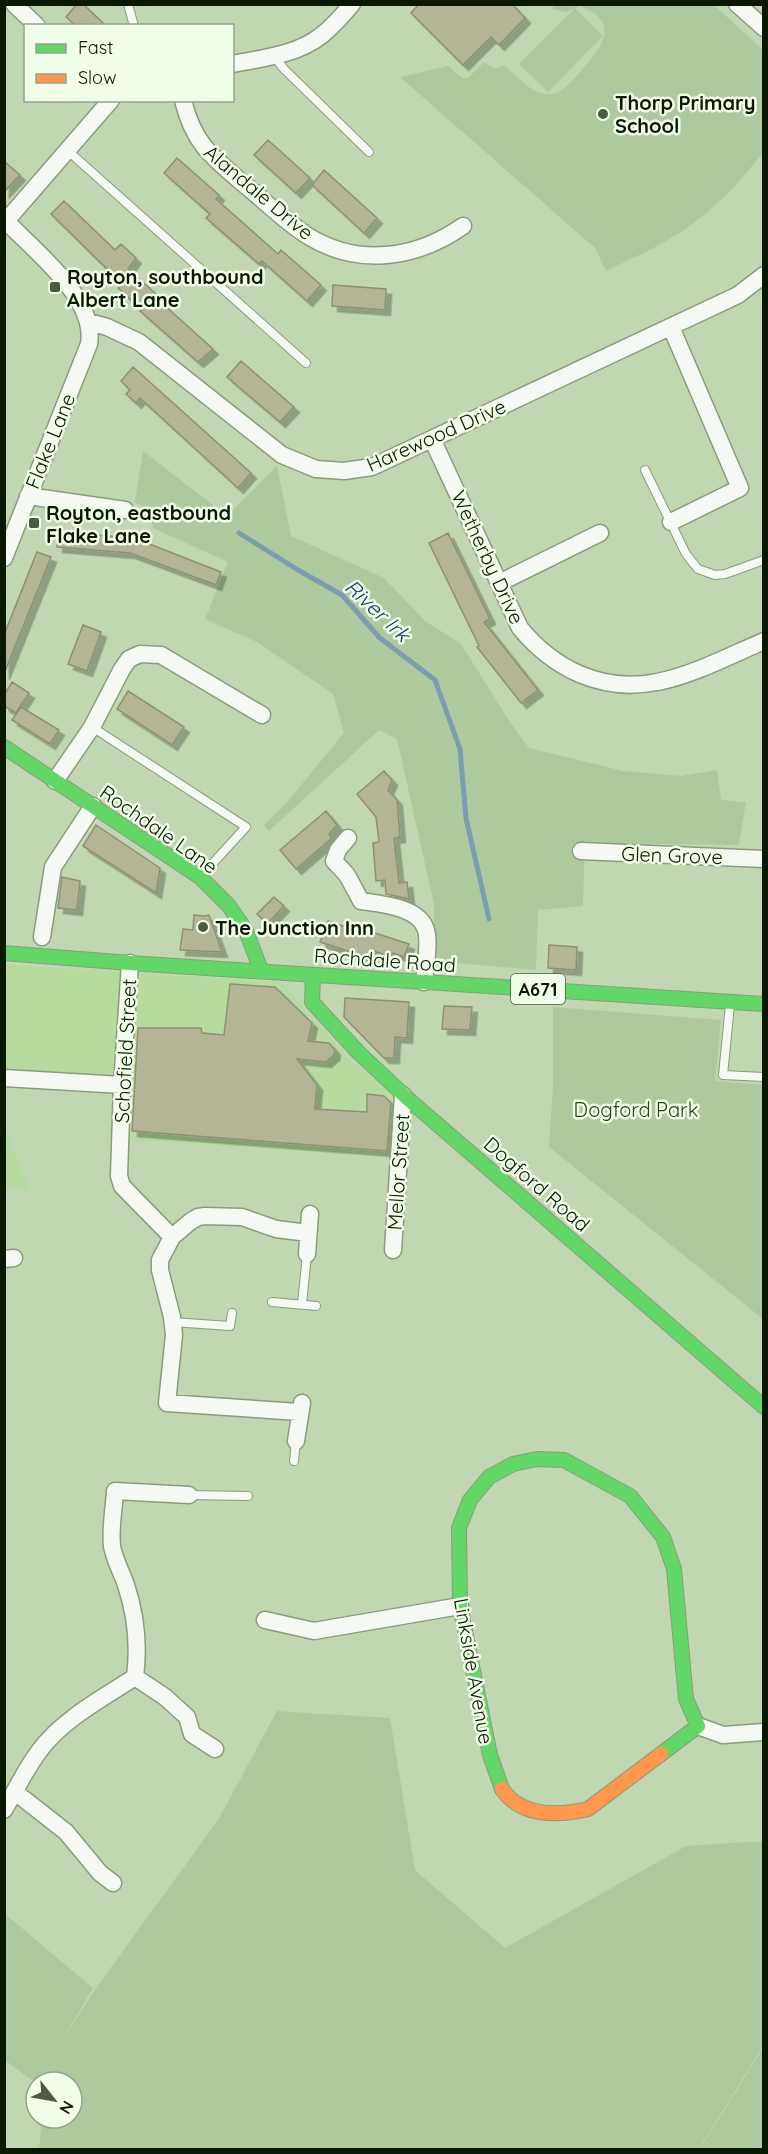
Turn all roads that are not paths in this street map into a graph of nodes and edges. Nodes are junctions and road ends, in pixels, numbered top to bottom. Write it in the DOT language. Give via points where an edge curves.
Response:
graph roads {
  1 [pos="14,4"];
  2 [pos="128,4"];
  3 [pos="352,4"];
  4 [pos="737,4"];
  5 [pos="36,24"];
  6 [pos="133,24"];
  7 [pos="764,28"];
  8 [pos="273,56"];
  9 [pos="234,64"];
  10 [pos="109,102"];
  11 [pos="183,102"];
  12 [pos="67,150"];
  13 [pos="369,152"];
  14 [pos="5,220"];
  15 [pos="463,226"];
  16 [pos="764,275"];
  17 [pos="89,322"];
  18 [pos="671,327"];
  19 [pos="306,363"];
  20 [pos="432,439"];
  21 [pos="645,470"];
  22 [pos="28,496"];
  23 [pos="125,510"];
  24 [pos="671,522"];
  25 [pos="600,533"];
  26 [pos="4,558"];
  27 [pos="764,560"];
  28 [pos="499,583"];
  29 [pos="764,641"];
  30 [pos="262,715"];
  31 [pos="92,727"];
  32 [pos="4,747"];
  33 [pos="55,781"];
  34 [pos="93,806"];
  35 [pos="348,838"];
  36 [pos="581,851"];
  37 [pos="764,859"];
  38 [pos="200,877"];
  39 [pos="42,937"];
  40 [pos="4,953"];
  41 [pos="130,963"];
  42 [pos="261,970"];
  43 [pos="313,975"];
  44 [pos="424,982"];
  45 [pos="730,1001"];
  46 [pos="764,1004"];
  47 [pos="764,1077"];
  48 [pos="4,1078"];
  49 [pos="122,1085"];
  50 [pos="405,1089"];
  51 [pos="310,1214"];
  52 [pos="308,1233"];
  53 [pos="172,1237"];
  54 [pos="393,1250"];
  55 [pos="307,1254"];
  56 [pos="272,1302"];
  57 [pos="302,1304"];
  58 [pos="316,1306"];
  59 [pos="232,1313"];
  60 [pos="172,1322"];
  61 [pos="764,1407"];
  62 [pos="296,1441"];
  63 [pos="294,1461"];
  64 [pos="189,1495"];
  65 [pos="248,1496"];
  66 [pos="460,1606"];
  67 [pos="265,1620"];
  68 [pos="135,1677"];
  69 [pos="698,1726"];
  70 [pos="764,1732"];
  71 [pos="215,1749"];
  72 [pos="15,1792"];
  73 [pos="4,1810"];
  74 [pos="113,1884"];
  1 -- 5 [label="street"];
  2 -- 6 [label="lane"];
  3 -- 8 [label="street" via="311,42"];
  4 -- 7 [label="street"];
  8 -- 9 [label="street"];
  8 -- 13 [label="lane"];
  10 -- 12 [label="street"];
  11 -- 15 [label="street, Alandale Drive" via="194,134 212,156 292,225 324,245 360,255 397,255 432,245"];
  12 -- 14 [label="street"];
  12 -- 19 [label="lane"];
  14 -- 17 [label="street" via="73,292"];
  16 -- 18 [label="street, Harewood Drive" via="738,295"];
  17 -- 20 [label="street, Harewood Drive" via="139,342 268,445 303,465 330,471 358,470"];
  17 -- 22 [label="street, Flake Lane" via="89,344"];
  18 -- 20 [label="street, Harewood Drive"];
  18 -- 24 [label="street" via="740,488"];
  20 -- 28 [label="street, Wetherby Drive"];
  21 -- 24 [label="lane"];
  22 -- 23 [label="street"];
  22 -- 26 [label="street, Flake Lane"];
  24 -- 27 [label="lane" via="691,562 706,573 725,574"];
  25 -- 28 [label="street"];
  28 -- 29 [label="street, Wetherby Drive" via="520,628 538,648 574,673 607,683 640,685 665,680"];
  30 -- 31 [label="street" via="161,655 140,654 129,659 122,669"];
  31 -- 33 [label="street"];
  31 -- 38 [label="lane" via="246,827"];
  32 -- 33 [label="street, Rochdale Lane"];
  33 -- 34 [label="street, Rochdale Lane"];
  34 -- 38 [label="street, Rochdale Lane"];
  34 -- 39 [label="street" via="53,867"];
  35 -- 44 [label="street" via="334,861 361,901 394,906 419,917 426,931"];
  36 -- 37 [label="street, Glen Grove"];
  38 -- 42 [label="street, Rochdale Lane" via="229,906 246,931"];
  40 -- 41 [label="street, Rochdale Road / A671"];
  41 -- 42 [label="street, Rochdale Road / A671"];
  41 -- 49 [label="street, Schofield Street"];
  42 -- 43 [label="street, Rochdale Road / A671"];
  43 -- 44 [label="street, Rochdale Road / A671"];
  43 -- 50 [label="street, Dogford Road" via="312,1002 332,1027"];
  44 -- 45 [label="street, Rochdale Road / A671"];
  45 -- 46 [label="street, Rochdale Road / A671"];
  45 -- 47 [label="lane" via="723,1075"];
  48 -- 49 [label="street"];
  49 -- 53 [label="street, Schofield Street" via="122,1186"];
  50 -- 54 [label="street, Mellor Street"];
  50 -- 61 [label="street, Dogford Road"];
  51 -- 52 [label="street"];
  52 -- 53 [label="street" via="276,1229 242,1217 205,1216 191,1221"];
  52 -- 55 [label="street"];
  53 -- 60 [label="street" via="160,1260"];
  55 -- 57 [label="lane"];
  56 -- 57 [label="lane"];
  57 -- 58 [label="lane"];
  59 -- 60 [label="lane" via="230,1326"];
  60 -- 62 [label="street" via="167,1403 301,1407"];
  62 -- 63 [label="lane"];
  64 -- 65 [label="lane"];
  64 -- 68 [label="street" via="116,1491 112,1547 132,1611"];
  66 -- 67 [label="street" via="314,1631"];
  66 -- 69 [label="street, Linkside Avenue" via="496,1775 506,1794 523,1807 555,1815 588,1809"];
  66 -- 69 [label="street, Linkside Avenue" via="459,1528 470,1500 489,1478 513,1464 537,1460 564,1460 585,1469 630,1496 663,1537 674,1569 686,1699"];
  68 -- 71 [label="street" via="172,1704 187,1718 192,1734"];
  68 -- 72 [label="street" via="60,1730 40,1750"];
  69 -- 70 [label="street" via="723,1735"];
  72 -- 73 [label="street"];
  72 -- 74 [label="street" via="66,1832"];
}
